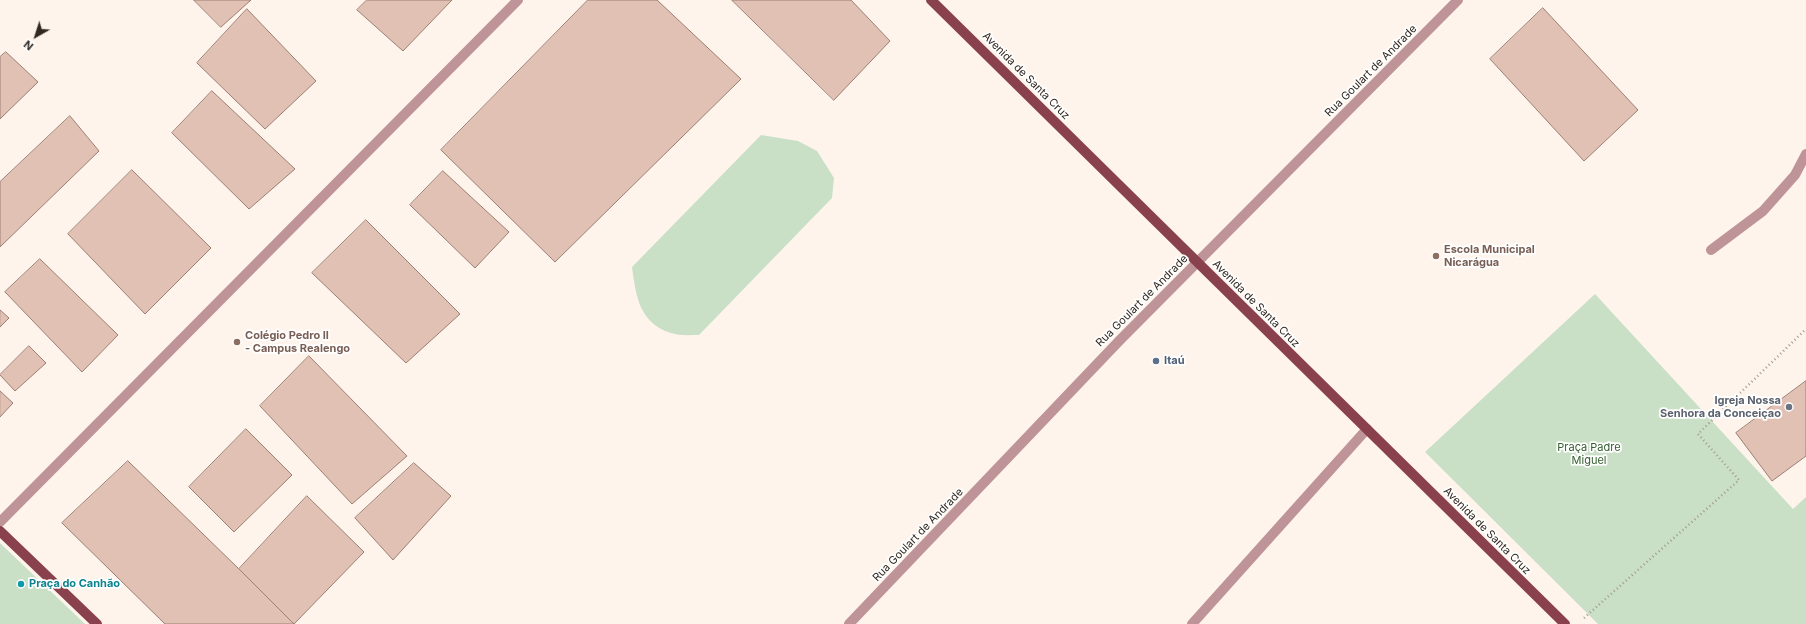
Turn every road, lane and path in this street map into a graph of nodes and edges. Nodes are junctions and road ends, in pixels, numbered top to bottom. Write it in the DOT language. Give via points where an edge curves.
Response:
graph roads {
  1 [pos="518,0"];
  2 [pos="931,0"];
  3 [pos="1458,0"];
  4 [pos="1806,154"];
  5 [pos="1710,250"];
  6 [pos="1197,262"];
  7 [pos="1806,329"];
  8 [pos="1367,430"];
  9 [pos="0,522"];
  10 [pos="0,531"];
  11 [pos="1583,619"];
  12 [pos="97,624"];
  13 [pos="849,624"];
  14 [pos="1192,624"];
  15 [pos="1565,624"];
  1 -- 9 [label="street"];
  2 -- 6 [label="main road, Avenida de Santa Cruz"];
  3 -- 6 [label="street, Rua Goulart de Andrade"];
  4 -- 5 [label="street" via="1795,175 1763,211"];
  6 -- 8 [label="main road, Avenida de Santa Cruz"];
  6 -- 13 [label="street, Rua Goulart de Andrade"];
  7 -- 11 [label="path" via="1698,434 1739,480"];
  8 -- 14 [label="street"];
  8 -- 15 [label="main road, Avenida de Santa Cruz"];
  10 -- 12 [label="main road"];
}
